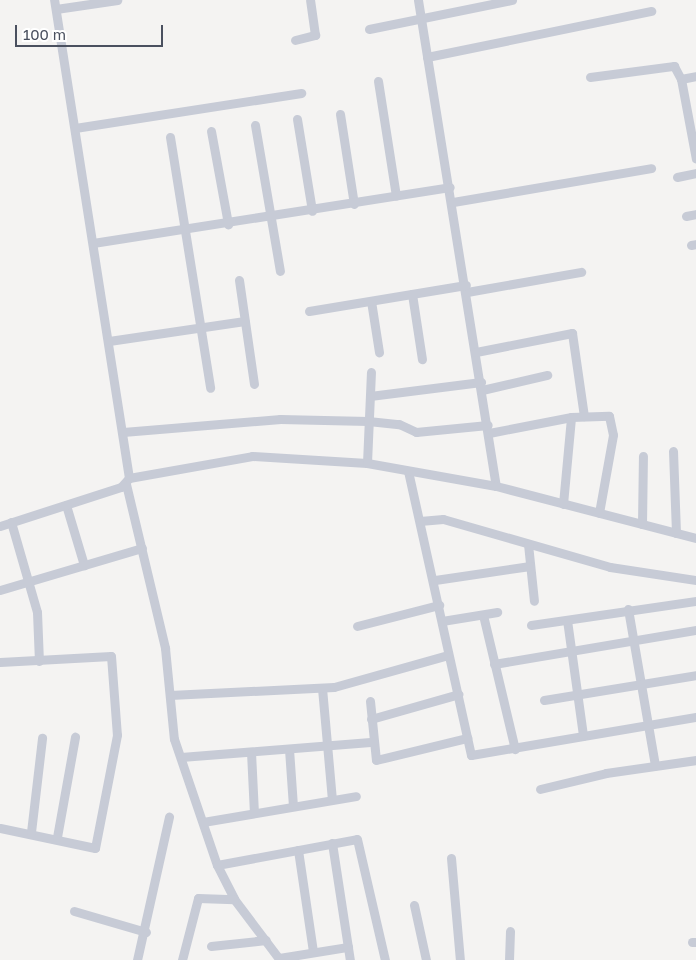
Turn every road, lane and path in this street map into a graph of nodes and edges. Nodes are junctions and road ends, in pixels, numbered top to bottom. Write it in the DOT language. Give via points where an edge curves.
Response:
graph roads {
  1 [pos="117,0"];
  2 [pos="310,0"];
  3 [pos="418,0"];
  4 [pos="512,0"];
  5 [pos="55,5"];
  6 [pos="651,11"];
  7 [pos="421,19"];
  8 [pos="370,29"];
  9 [pos="295,40"];
  10 [pos="428,57"];
  11 [pos="696,76"];
  12 [pos="590,77"];
  13 [pos="681,79"];
  14 [pos="378,81"];
  15 [pos="301,93"];
  16 [pos="340,114"];
  17 [pos="297,119"];
  18 [pos="254,125"];
  19 [pos="75,128"];
  20 [pos="211,131"];
  21 [pos="170,137"];
  22 [pos="696,159"];
  23 [pos="651,168"];
  24 [pos="696,173"];
  25 [pos="677,177"];
  26 [pos="450,186"];
  27 [pos="396,196"];
  28 [pos="453,202"];
  29 [pos="354,204"];
  30 [pos="312,211"];
  31 [pos="696,214"];
  32 [pos="686,216"];
  33 [pos="270,217"];
  34 [pos="228,224"];
  35 [pos="185,230"];
  36 [pos="93,243"];
  37 [pos="280,271"];
  38 [pos="581,272"];
  39 [pos="239,280"];
  40 [pos="467,288"];
  41 [pos="412,294"];
  42 [pos="371,301"];
  43 [pos="309,311"];
  44 [pos="246,321"];
  45 [pos="201,328"];
  46 [pos="109,341"];
  47 [pos="379,352"];
  48 [pos="476,352"];
  49 [pos="422,359"];
  50 [pos="371,372"];
  51 [pos="547,375"];
  52 [pos="254,384"];
  53 [pos="482,386"];
  54 [pos="210,388"];
  55 [pos="370,396"];
  56 [pos="584,416"];
  57 [pos="571,417"];
  58 [pos="368,421"];
  59 [pos="488,429"];
  60 [pos="123,432"];
  61 [pos="673,451"];
  62 [pos="643,456"];
  63 [pos="367,464"];
  64 [pos="408,471"];
  65 [pos="128,481"];
  66 [pos="496,486"];
  67 [pos="563,504"];
  68 [pos="66,505"];
  69 [pos="599,513"];
  70 [pos="420,521"];
  71 [pos="11,522"];
  72 [pos="642,524"];
  73 [pos="0,526"];
  74 [pos="676,533"];
  75 [pos="696,538"];
  76 [pos="528,544"];
  77 [pos="142,548"];
  78 [pos="84,565"];
  79 [pos="530,566"];
  80 [pos="435,580"];
  81 [pos="696,580"];
  82 [pos="28,581"];
  83 [pos="0,590"];
  84 [pos="696,600"];
  85 [pos="534,601"];
  86 [pos="439,605"];
  87 [pos="628,609"];
  88 [pos="497,612"];
  89 [pos="483,614"];
  90 [pos="567,620"];
  91 [pos="442,621"];
  92 [pos="531,625"];
  93 [pos="357,626"];
  94 [pos="696,630"];
  95 [pos="633,642"];
  96 [pos="572,653"];
  97 [pos="448,655"];
  98 [pos="39,661"];
  99 [pos="0,662"];
  100 [pos="494,664"];
  101 [pos="696,675"];
  102 [pos="640,684"];
  103 [pos="322,688"];
  104 [pos="170,694"];
  105 [pos="459,694"];
  106 [pos="578,694"];
  107 [pos="544,700"];
  108 [pos="370,701"];
  109 [pos="696,717"];
  110 [pos="371,719"];
  111 [pos="648,725"];
  112 [pos="583,736"];
  113 [pos="74,737"];
  114 [pos="42,738"];
  115 [pos="467,738"];
  116 [pos="372,742"];
  117 [pos="327,745"];
  118 [pos="289,749"];
  119 [pos="515,749"];
  120 [pos="251,752"];
  121 [pos="180,757"];
  122 [pos="696,760"];
  123 [pos="655,766"];
  124 [pos="540,790"];
  125 [pos="356,796"];
  126 [pos="332,799"];
  127 [pos="293,806"];
  128 [pos="254,813"];
  129 [pos="169,817"];
  130 [pos="203,822"];
  131 [pos="0,828"];
  132 [pos="31,832"];
  133 [pos="57,837"];
  134 [pos="332,843"];
  135 [pos="298,850"];
  136 [pos="451,858"];
  137 [pos="217,865"];
  138 [pos="234,899"];
  139 [pos="414,905"];
  140 [pos="74,911"];
  141 [pos="510,930"];
  142 [pos="146,932"];
  143 [pos="266,940"];
  144 [pos="210,946"];
  145 [pos="348,947"];
  146 [pos="313,952"];
  147 [pos="280,959"];
  148 [pos="137,960"];
  149 [pos="182,960"];
  150 [pos="350,960"];
  151 [pos="385,960"];
  152 [pos="426,960"];
  153 [pos="460,960"];
  154 [pos="509,960"];
  1 -- 5 [label="street"];
  2 -- 9 [label="street" via="315,35"];
  3 -- 7 [label="street"];
  4 -- 7 [label="street"];
  5 -- 19 [label="street"];
  6 -- 10 [label="street"];
  7 -- 8 [label="street"];
  7 -- 10 [label="street"];
  10 -- 26 [label="street"];
  11 -- 13 [label="street"];
  12 -- 13 [label="street" via="664,64 674,66"];
  13 -- 22 [label="street"];
  14 -- 27 [label="street"];
  15 -- 19 [label="street"];
  16 -- 29 [label="street"];
  17 -- 30 [label="street"];
  18 -- 33 [label="street"];
  19 -- 36 [label="street"];
  20 -- 34 [label="street"];
  21 -- 35 [label="street"];
  23 -- 28 [label="street"];
  24 -- 25 [label="street"];
  26 -- 27 [label="street"];
  26 -- 28 [label="street"];
  27 -- 29 [label="street"];
  28 -- 40 [label="street"];
  29 -- 30 [label="street"];
  30 -- 33 [label="street"];
  31 -- 32 [label="street"];
  33 -- 34 [label="street"];
  33 -- 37 [label="street"];
  34 -- 35 [label="street"];
  35 -- 36 [label="street"];
  35 -- 45 [label="street"];
  36 -- 46 [label="street"];
  38 -- 40 [label="street"];
  39 -- 44 [label="street"];
  40 -- 41 [label="street"];
  40 -- 48 [label="street"];
  41 -- 42 [label="street"];
  41 -- 49 [label="street"];
  42 -- 43 [label="street"];
  42 -- 47 [label="street"];
  44 -- 45 [label="street"];
  44 -- 52 [label="street"];
  45 -- 46 [label="street"];
  45 -- 54 [label="street"];
  46 -- 60 [label="street"];
  48 -- 53 [label="street"];
  48 -- 56 [label="street" via="569,331"];
  50 -- 55 [label="street"];
  51 -- 53 [label="street"];
  53 -- 55 [label="street"];
  53 -- 59 [label="street"];
  55 -- 58 [label="street"];
  56 -- 57 [label="street"];
  56 -- 69 [label="street" via="609,416 613,426"];
  57 -- 59 [label="street"];
  57 -- 67 [label="street"];
  58 -- 59 [label="street" via="399,424 416,432"];
  58 -- 60 [label="street" via="265,420"];
  58 -- 63 [label="street"];
  59 -- 66 [label="street"];
  60 -- 65 [label="street"];
  61 -- 74 [label="street"];
  62 -- 72 [label="street"];
  63 -- 64 [label="street"];
  63 -- 65 [label="street" via="252,456"];
  64 -- 66 [label="street"];
  64 -- 70 [label="street"];
  65 -- 68 [label="street"];
  65 -- 77 [label="street"];
  66 -- 67 [label="street"];
  67 -- 69 [label="street"];
  68 -- 71 [label="street"];
  68 -- 78 [label="street"];
  69 -- 72 [label="street"];
  70 -- 76 [label="street" via="443,519"];
  70 -- 80 [label="street"];
  71 -- 73 [label="street"];
  71 -- 82 [label="street"];
  72 -- 74 [label="street"];
  74 -- 75 [label="street"];
  76 -- 79 [label="street"];
  76 -- 81 [label="street" via="610,567"];
  77 -- 78 [label="street"];
  77 -- 104 [label="street" via="165,648"];
  78 -- 82 [label="street"];
  79 -- 80 [label="street"];
  79 -- 85 [label="street"];
  80 -- 86 [label="street"];
  82 -- 83 [label="street"];
  82 -- 98 [label="street" via="40,628"];
  84 -- 87 [label="street"];
  86 -- 91 [label="street"];
  86 -- 93 [label="street"];
  87 -- 90 [label="street"];
  87 -- 95 [label="street"];
  88 -- 89 [label="street"];
  89 -- 91 [label="street"];
  89 -- 100 [label="street"];
  90 -- 92 [label="street"];
  90 -- 96 [label="street"];
  91 -- 97 [label="street"];
  94 -- 95 [label="street"];
  95 -- 96 [label="street"];
  95 -- 102 [label="street"];
  96 -- 100 [label="street"];
  96 -- 106 [label="street"];
  97 -- 103 [label="street"];
  97 -- 105 [label="street"];
  98 -- 99 [label="street"];
  98 -- 133 [label="street" via="108,656 114,660 117,735 96,846 90,848"];
  100 -- 119 [label="street"];
  101 -- 102 [label="street"];
  102 -- 106 [label="street"];
  102 -- 111 [label="street"];
  103 -- 104 [label="street"];
  103 -- 117 [label="street"];
  104 -- 121 [label="street"];
  105 -- 110 [label="street"];
  105 -- 115 [label="street"];
  106 -- 107 [label="street"];
  106 -- 112 [label="street"];
  108 -- 110 [label="street"];
  109 -- 111 [label="street"];
  110 -- 116 [label="street"];
  111 -- 112 [label="street"];
  111 -- 123 [label="street"];
  112 -- 119 [label="street"];
  113 -- 133 [label="street"];
  114 -- 132 [label="street"];
  115 -- 116 [label="street" via="379,760 374,758"];
  115 -- 119 [label="street" via="473,756"];
  116 -- 117 [label="street"];
  117 -- 118 [label="street"];
  117 -- 126 [label="street"];
  118 -- 120 [label="street"];
  118 -- 127 [label="street"];
  120 -- 121 [label="street"];
  120 -- 128 [label="street"];
  121 -- 130 [label="street"];
  122 -- 123 [label="street"];
  123 -- 124 [label="street"];
  125 -- 126 [label="street"];
  126 -- 127 [label="street"];
  127 -- 128 [label="street"];
  128 -- 130 [label="street"];
  129 -- 142 [label="street"];
  130 -- 137 [label="street"];
  131 -- 132 [label="street"];
  132 -- 133 [label="street"];
  134 -- 135 [label="street"];
  134 -- 145 [label="street"];
  134 -- 151 [label="street" via="360,840"];
  135 -- 137 [label="street"];
  135 -- 146 [label="street"];
  136 -- 153 [label="street"];
  137 -- 138 [label="street"];
  138 -- 143 [label="street"];
  138 -- 149 [label="street" via="198,898"];
  139 -- 152 [label="street"];
  140 -- 142 [label="street"];
  141 -- 154 [label="street"];
  142 -- 148 [label="street"];
  143 -- 144 [label="street"];
  143 -- 147 [label="street"];
  145 -- 146 [label="street"];
  145 -- 150 [label="street"];
  146 -- 147 [label="street"];
}
